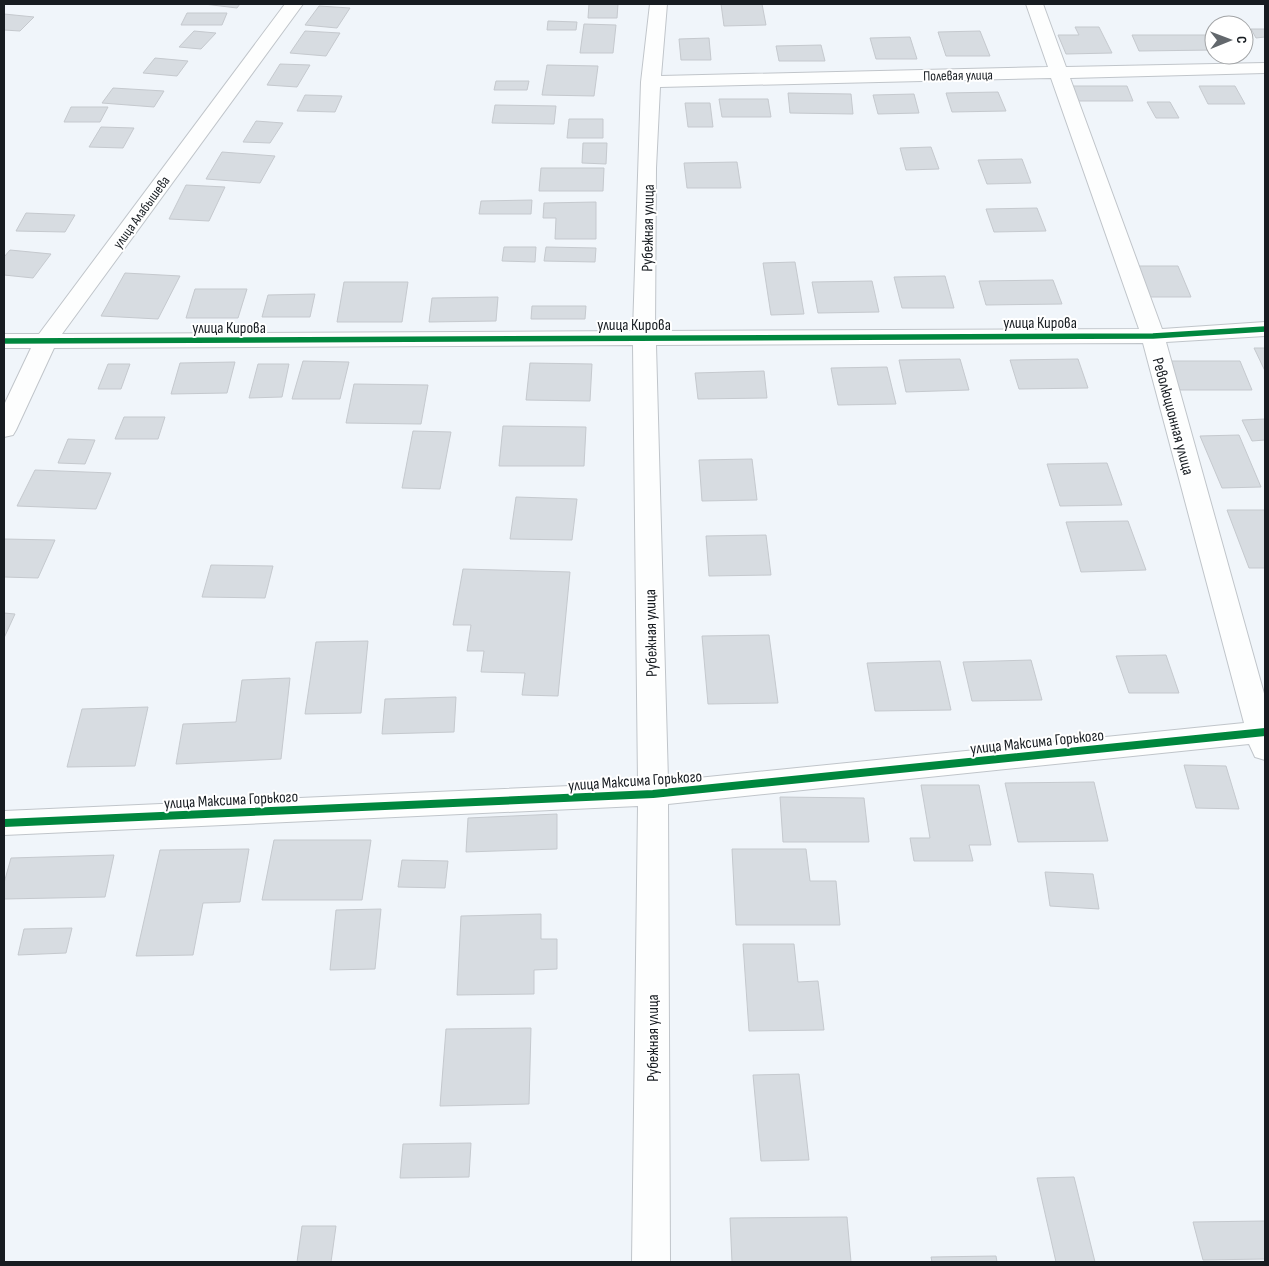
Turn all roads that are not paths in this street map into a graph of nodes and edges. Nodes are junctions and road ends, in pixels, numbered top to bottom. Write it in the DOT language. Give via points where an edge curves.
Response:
graph roads {
  1 [pos="294,4"];
  2 [pos="658,4"];
  3 [pos="1034,4"];
  4 [pos="1265,68"];
  5 [pos="1059,73"];
  6 [pos="650,82"];
  7 [pos="1265,329"];
  8 [pos="1153,336"];
  9 [pos="644,338"];
  10 [pos="4,341"];
  11 [pos="45,342"];
  12 [pos="4,430"];
  13 [pos="1263,738"];
  14 [pos="653,794"];
  15 [pos="4,823"];
  16 [pos="652,1262"];
  1 -- 11 [label="street, улица Алабышева"];
  2 -- 6 [label="street, Рубежная улица"];
  3 -- 5 [label="street, Революционная улица"];
  4 -- 5 [label="street, Полевая улица"];
  5 -- 6 [label="street, Полевая улица"];
  5 -- 8 [label="street, Революционная улица"];
  6 -- 9 [label="street, Рубежная улица"];
  7 -- 8 [label="street, улица Кирова"];
  8 -- 9 [label="street, улица Кирова"];
  8 -- 13 [label="street, Революционная улица"];
  9 -- 11 [label="street, улица Кирова"];
  9 -- 14 [label="street, Рубежная улица"];
  10 -- 11 [label="street, улица Кирова"];
  11 -- 12 [label="street, улица Алабышева"];
  13 -- 14 [label="street, улица Максима Горького"];
  14 -- 15 [label="street, улица Максима Горького"];
  14 -- 16 [label="street, Рубежная улица"];
}
